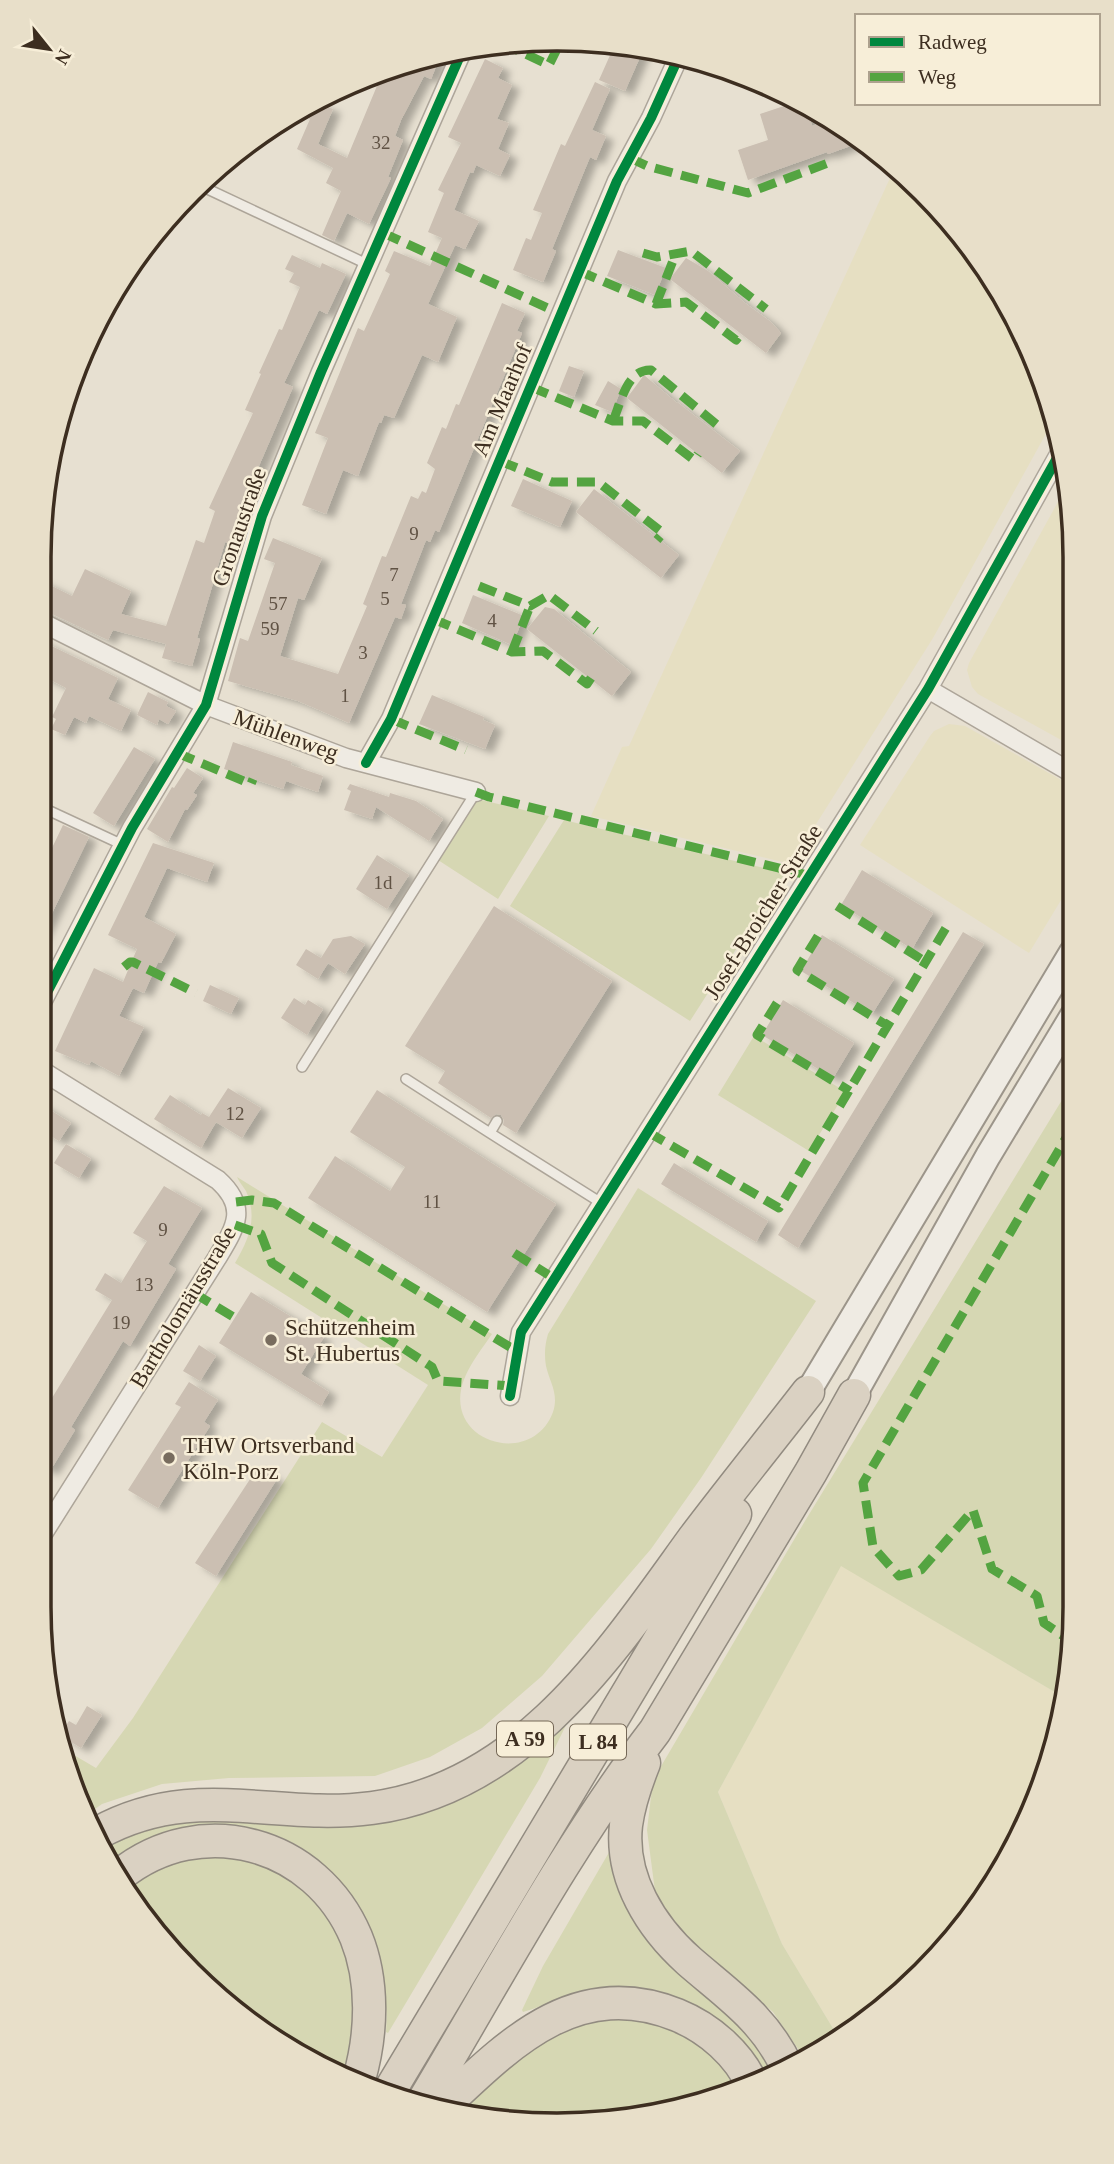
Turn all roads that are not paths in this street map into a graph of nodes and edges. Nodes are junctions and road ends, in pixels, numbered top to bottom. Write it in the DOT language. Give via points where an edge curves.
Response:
graph roads {
  1 [pos="458,60"];
  2 [pos="675,65"];
  3 [pos="209,190"];
  4 [pos="369,265"];
  5 [pos="1055,463"];
  6 [pos="51,627"];
  7 [pos="928,689"];
  8 [pos="205,705"];
  9 [pos="366,763"];
  10 [pos="1063,768"];
  11 [pos="476,792"];
  12 [pos="51,812"];
  13 [pos="123,845"];
  14 [pos="1063,967"];
  15 [pos="51,985"];
  16 [pos="1063,1032"];
  17 [pos="302,1067"];
  18 [pos="51,1076"];
  19 [pos="406,1079"];
  20 [pos="497,1121"];
  21 [pos="490,1133"];
  22 [pos="603,1204"];
  23 [pos="808,1392"];
  24 [pos="855,1395"];
  25 [pos="510,1396"];
  26 [pos="51,1519"];
  27 [pos="655,1731"];
  28 [pos="103,1831"];
  29 [pos="126,1871"];
  30 [pos="783,2060"];
  31 [pos="360,2074"];
  32 [pos="748,2076"];
  33 [pos="393,2086"];
  34 [pos="426,2096"];
  35 [pos="448,2101"];
  1 -- 4 [label="street, Gronaustraße"];
  2 -- 9 [label="street, Am Maarhof" via="617,181 391,719"];
  3 -- 4 [label="lane"];
  4 -- 8 [label="street, Gronaustraße" via="262,516"];
  5 -- 7 [label="street, Josef-Broicher-Straße"];
  6 -- 8 [label="street, Mühlenweg"];
  7 -- 10 [label="street"];
  7 -- 22 [label="street, Josef-Broicher-Straße"];
  8 -- 9 [label="street, Mühlenweg"];
  8 -- 13 [label="street, Gronaustraße"];
  9 -- 11 [label="street, Mühlenweg"];
  11 -- 17 [label="lane, Mühlenweg"];
  12 -- 13 [label="lane"];
  13 -- 15 [label="street, Gronaustraße"];
  14 -- 23 [label="main road, L 84"];
  16 -- 24 [label="main road, L 84"];
  18 -- 26 [label="street, Bartholomäusstraße" via="218,1180 236,1200 237,1211 223,1247"];
  19 -- 21 [label="lane"];
  20 -- 21 [label="lane"];
  21 -- 22 [label="lane"];
  22 -- 25 [label="street, Josef-Broicher-Straße" via="522,1332"];
  23 -- 28 [label="highway, A 59" via="598,1668 531,1734 492,1763 399,1804 330,1811 184,1805 139,1815"];
  23 -- 33 [label="highway, L 84"];
  24 -- 27 [label="highway, L 84"];
  27 -- 30 [label="highway" via="632,1794 626,1826 628,1858 639,1897 669,1941 751,2014"];
  27 -- 34 [label="highway, L 84" via="564,1866"];
  29 -- 31 [label="highway" via="168,1849 222,1841 277,1854 318,1881 336,1901 357,1938 365,1972 368,2029"];
  32 -- 35 [label="highway" via="724,2045 693,2022 657,2008 611,2003 579,2008 537,2026"];
}
